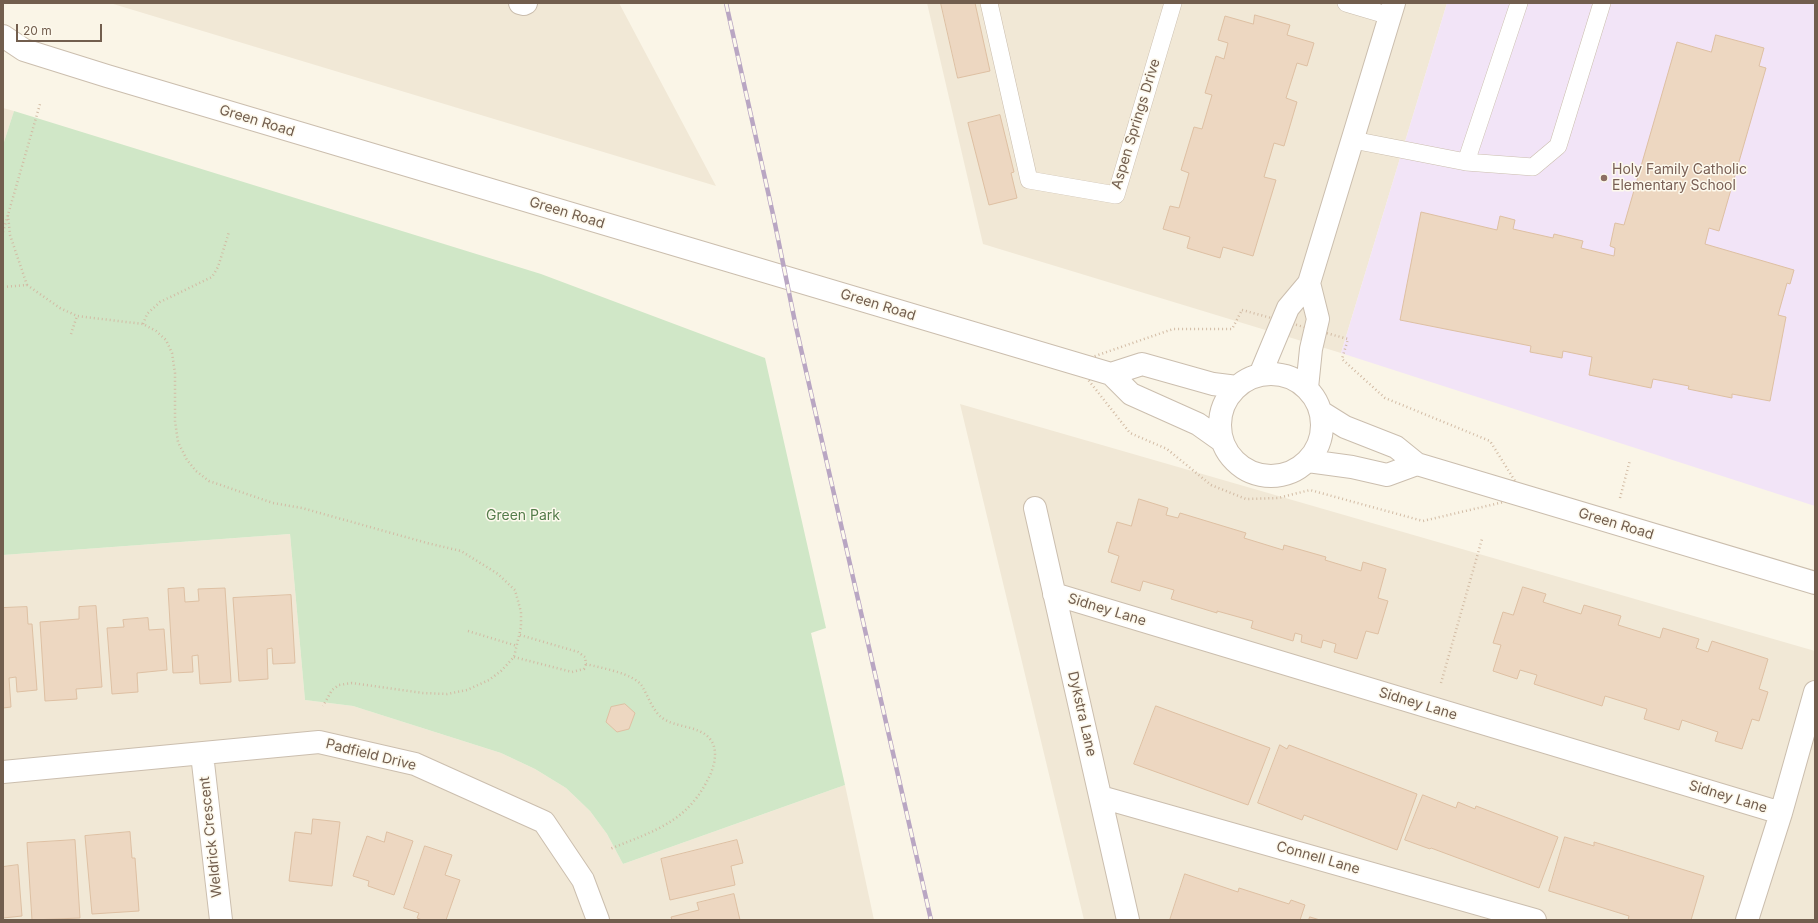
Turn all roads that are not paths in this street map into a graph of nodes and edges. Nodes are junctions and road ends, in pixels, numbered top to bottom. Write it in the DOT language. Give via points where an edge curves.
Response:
graph roads {
  1 [pos="520,3"];
  2 [pos="526,3"];
  3 [pos="989,3"];
  4 [pos="1173,3"];
  5 [pos="1346,3"];
  6 [pos="1519,3"];
  7 [pos="1602,3"];
  8 [pos="1392,9"];
  9 [pos="3,36"];
  10 [pos="14,50"];
  11 [pos="1354,140"];
  12 [pos="1466,162"];
  13 [pos="1309,283"];
  14 [pos="1111,374"];
  15 [pos="1260,375"];
  16 [pos="1237,387"];
  17 [pos="1307,388"];
  18 [pos="1321,412"];
  19 [pos="1222,441"];
  20 [pos="1308,461"];
  21 [pos="1417,464"];
  22 [pos="1034,508"];
  23 [pos="1815,583"];
  24 [pos="1054,594"];
  25 [pos="1815,692"];
  26 [pos="202,754"];
  27 [pos="3,772"];
  28 [pos="1101,796"];
  29 [pos="1781,813"];
  30 [pos="220,920"];
  31 [pos="598,920"];
  32 [pos="1128,920"];
  33 [pos="1535,920"];
  34 [pos="1747,920"];
  1 -- 2 [label="street"];
  3 -- 4 [label="lane, Aspen Springs Drive" via="1028,180 1116,195"];
  5 -- 8 [label="lane"];
  6 -- 12 [label="lane"];
  7 -- 12 [label="lane" via="1558,146 1533,167"];
  8 -- 11 [label="street"];
  9 -- 10 [label="street, Green Road"];
  10 -- 14 [label="street, Green Road"];
  11 -- 12 [label="lane"];
  11 -- 13 [label="street"];
  13 -- 15 [label="street" via="1288,308"];
  13 -- 17 [label="street" via="1318,319"];
  14 -- 16 [label="street" via="1142,364 1213,384"];
  14 -- 19 [label="street, Green Road" via="1131,394 1198,424"];
  15 -- 16 [label="street"];
  15 -- 17 [label="street" via="1285,376"];
  16 -- 19 [label="street" via="1228,398 1222,412"];
  17 -- 18 [label="street"];
  18 -- 20 [label="street" via="1319,444"];
  18 -- 21 [label="street, Green Road" via="1345,427 1396,447"];
  19 -- 20 [label="street" via="1236,463 1259,475 1285,474"];
  20 -- 21 [label="street" via="1387,475"];
  21 -- 23 [label="street, Green Road"];
  22 -- 24 [label="street, Dykstra Lane"];
  24 -- 28 [label="street, Dykstra Lane"];
  24 -- 29 [label="street, Sidney Lane"];
  25 -- 29 [label="street"];
  26 -- 27 [label="street, Padfield Drive"];
  26 -- 30 [label="street, Weldrick Crescent"];
  26 -- 31 [label="street, Padfield Drive" via="319,742 415,764 544,822 583,880"];
  28 -- 32 [label="street, Dykstra Lane"];
  28 -- 33 [label="street, Connell Lane"];
  29 -- 34 [label="street"];
}
